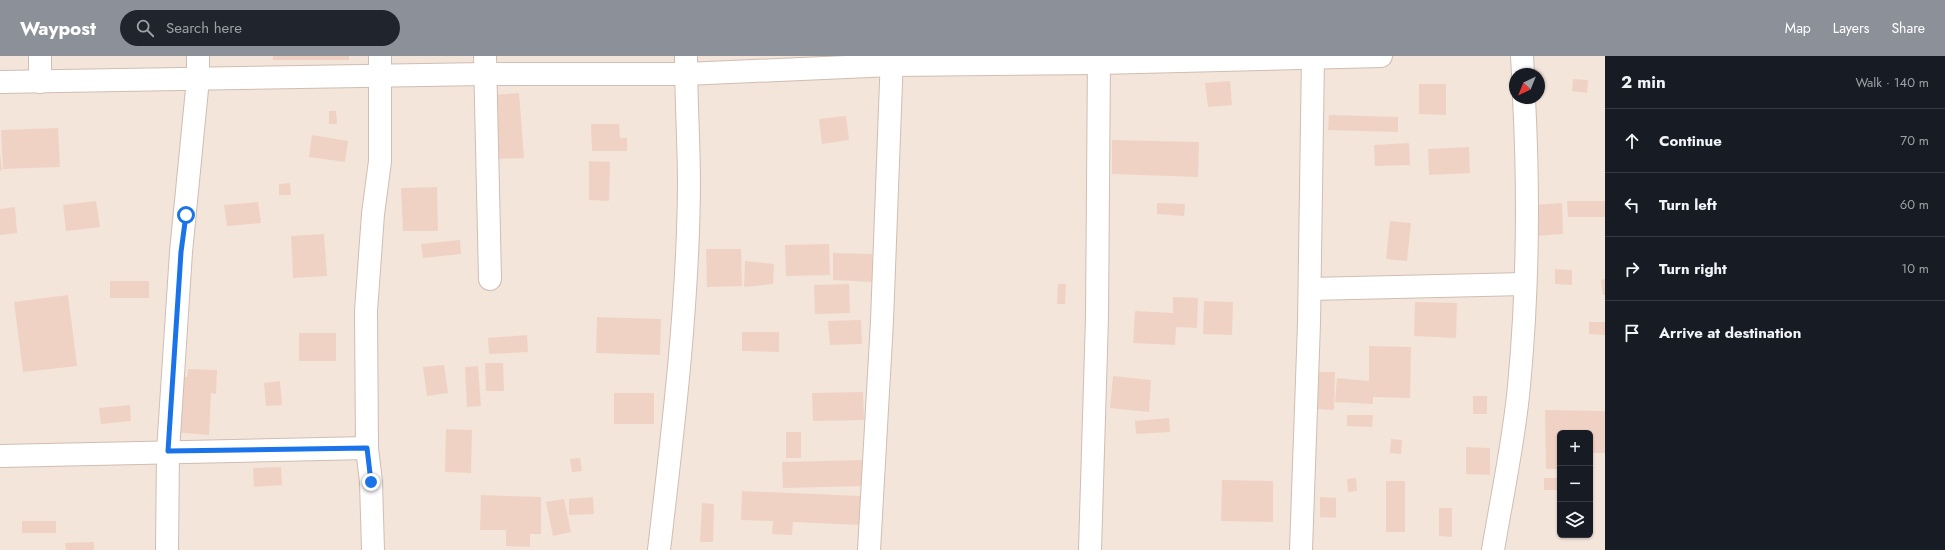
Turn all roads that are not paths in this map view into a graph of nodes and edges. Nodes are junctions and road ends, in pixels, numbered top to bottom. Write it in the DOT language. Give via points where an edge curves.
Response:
graph roads {
  1 [pos="40,56"];
  2 [pos="198,56"];
  3 [pos="1381,56"];
  4 [pos="1522,56"];
  5 [pos="1312,57"];
  6 [pos="892,60"];
  7 [pos="1099,60"];
  8 [pos="485,65"];
  9 [pos="686,65"];
  10 [pos="381,66"];
  11 [pos="1523,68"];
  12 [pos="198,79"];
  13 [pos="0,82"];
  14 [pos="40,82"];
  15 [pos="1524,104"];
  16 [pos="490,279"];
  17 [pos="1525,284"];
  18 [pos="1310,289"];
  19 [pos="367,448"];
  20 [pos="168,451"];
  21 [pos="0,456"];
  22 [pos="167,550"];
  23 [pos="373,550"];
  24 [pos="659,550"];
  25 [pos="869,550"];
  26 [pos="1090,550"];
  27 [pos="1301,550"];
  28 [pos="1493,550"];
  1 -- 14 [label="street"];
  2 -- 12 [label="street"];
  3 -- 5 [label="street"];
  4 -- 11 [label="street"];
  5 -- 7 [label="street"];
  5 -- 18 [label="street"];
  6 -- 7 [label="street"];
  6 -- 9 [label="street"];
  6 -- 25 [label="street" via="882,321"];
  7 -- 26 [label="street" via="1097,317"];
  8 -- 9 [label="street"];
  8 -- 10 [label="street"];
  8 -- 16 [label="street"];
  9 -- 24 [label="street" via="689,187 684,294"];
  10 -- 12 [label="street"];
  10 -- 19 [label="street" via="380,161 373,214 366,311"];
  12 -- 14 [label="street"];
  12 -- 20 [label="street" via="181,252"];
  13 -- 14 [label="street"];
  15 -- 17 [label="street" via="1527,162"];
  17 -- 18 [label="street"];
  17 -- 28 [label="street" via="1519,387"];
  18 -- 27 [label="street"];
  19 -- 20 [label="street"];
  19 -- 23 [label="street"];
  20 -- 21 [label="street"];
  20 -- 22 [label="street"];
}
